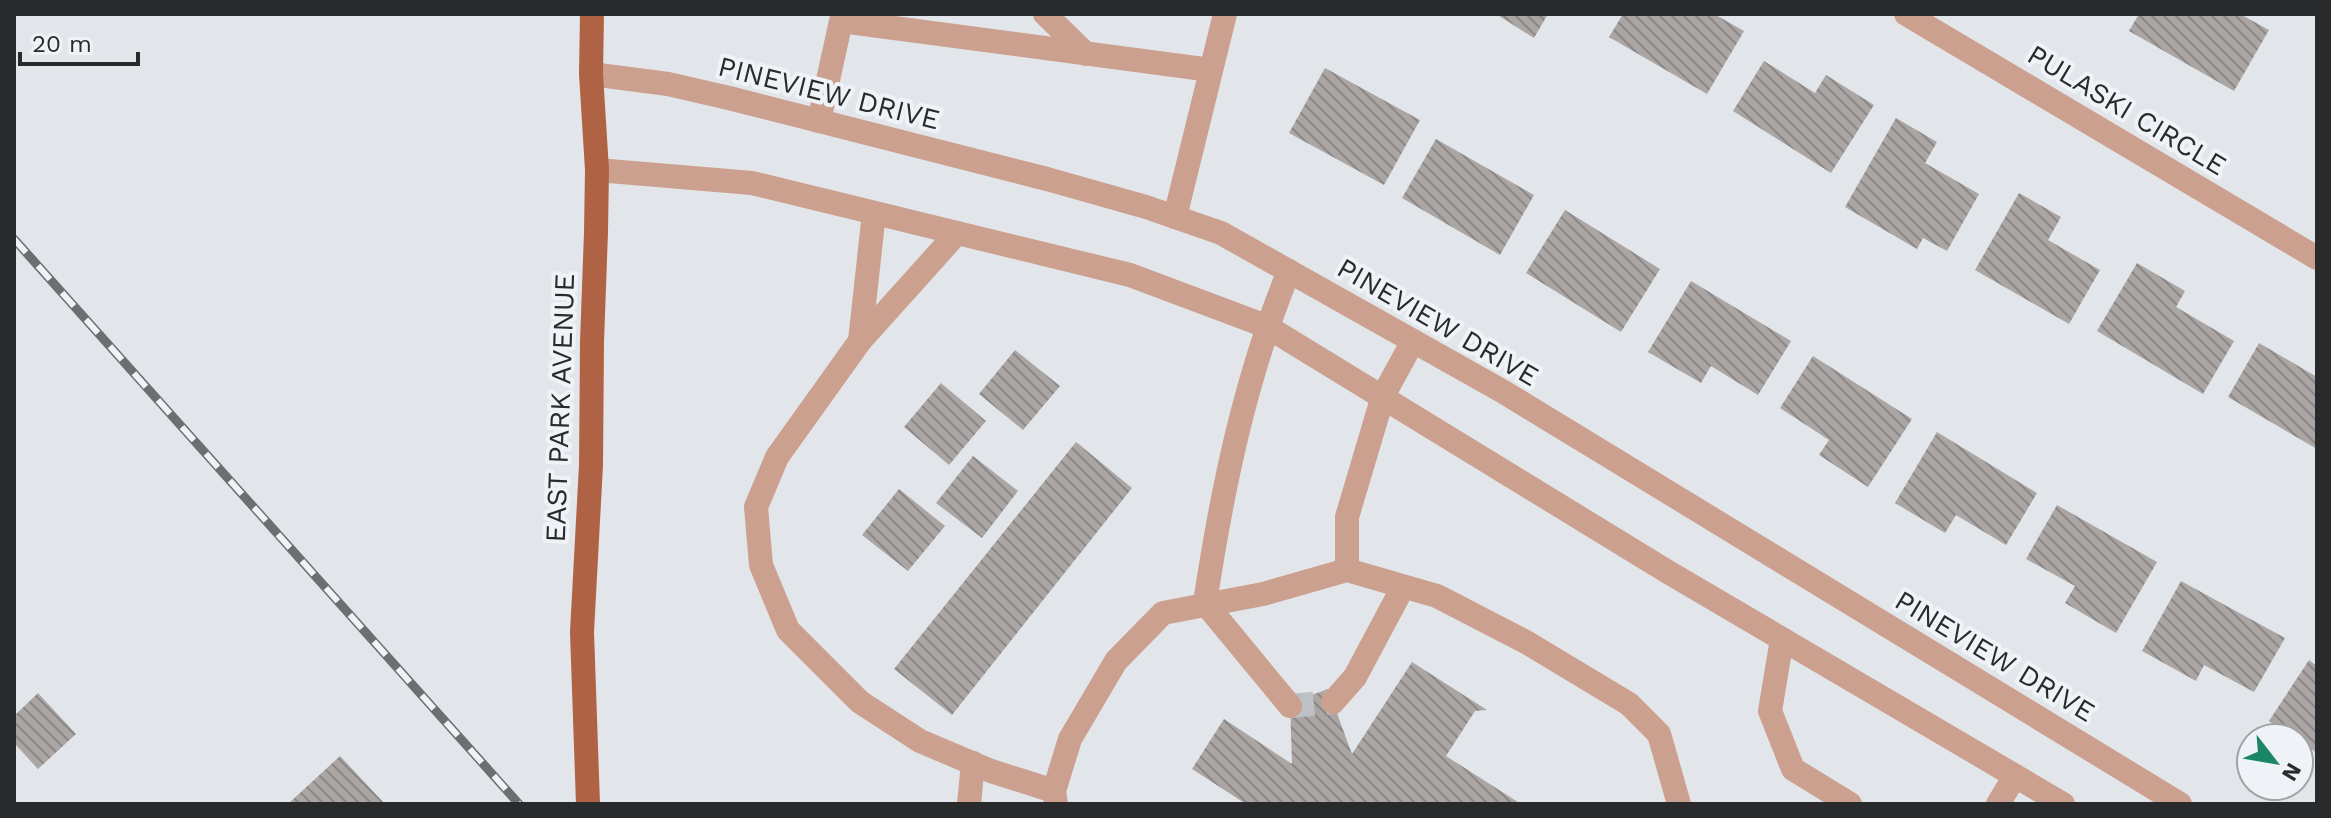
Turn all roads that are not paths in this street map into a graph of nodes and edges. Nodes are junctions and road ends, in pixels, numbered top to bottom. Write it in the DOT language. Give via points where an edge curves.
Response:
graph roads {
  1 [pos="592,14"];
  2 [pos="1045,14"];
  3 [pos="1225,14"];
  4 [pos="1906,14"];
  5 [pos="831,18"];
  6 [pos="898,21"];
  7 [pos="1086,54"];
  8 [pos="1211,70"];
  9 [pos="591,74"];
  10 [pos="819,121"];
  11 [pos="597,170"];
  12 [pos="874,213"];
  13 [pos="1175,217"];
  14 [pos="957,233"];
  15 [pos="2317,258"];
  16 [pos="1289,271"];
  17 [pos="1266,326"];
  18 [pos="860,341"];
  19 [pos="1413,341"];
  20 [pos="1383,396"];
  21 [pos="1347,570"];
  22 [pos="1403,587"];
  23 [pos="1205,603"];
  24 [pos="1782,639"];
  25 [pos="1333,702"];
  26 [pos="1290,706"];
  27 [pos="973,763"];
  28 [pos="2015,776"];
  29 [pos="1055,797"];
  30 [pos="588,804"];
  31 [pos="969,804"];
  32 [pos="1679,804"];
  33 [pos="1850,804"];
  34 [pos="1998,804"];
  35 [pos="2063,804"];
  36 [pos="2180,804"];
  1 -- 9 [label="main road, EAST PARK AVENUE"];
  2 -- 7 [label="street"];
  3 -- 8 [label="street"];
  4 -- 15 [label="street, PULASKI CIRCLE"];
  5 -- 6 [label="street"];
  5 -- 10 [label="street"];
  6 -- 7 [label="street"];
  7 -- 8 [label="street"];
  8 -- 13 [label="street"];
  9 -- 10 [label="street, PINEVIEW DRIVE" via="668,84"];
  9 -- 11 [label="main road, EAST PARK AVENUE"];
  10 -- 13 [label="street, PINEVIEW DRIVE"];
  11 -- 12 [label="street" via="752,183"];
  11 -- 30 [label="main road, EAST PARK AVENUE" via="582,632"];
  12 -- 14 [label="street"];
  12 -- 18 [label="street"];
  13 -- 16 [label="street, PINEVIEW DRIVE" via="1221,233"];
  14 -- 17 [label="street" via="1130,275"];
  14 -- 18 [label="street"];
  16 -- 17 [label="street"];
  16 -- 19 [label="street, PINEVIEW DRIVE"];
  17 -- 20 [label="street"];
  17 -- 23 [label="street" via="1218,517"];
  18 -- 27 [label="street" via="777,457 756,507 761,565 788,630 860,702 920,741"];
  19 -- 20 [label="street"];
  19 -- 36 [label="street, PINEVIEW DRIVE"];
  20 -- 21 [label="street" via="1347,517"];
  20 -- 24 [label="street"];
  21 -- 22 [label="street"];
  21 -- 23 [label="street" via="1263,594"];
  22 -- 25 [label="street" via="1355,677"];
  22 -- 32 [label="street" via="1437,596 1526,642 1629,704 1659,734"];
  23 -- 26 [label="street"];
  23 -- 29 [label="street" via="1163,613 1116,661 1070,739"];
  24 -- 28 [label="street"];
  24 -- 33 [label="street" via="1770,711 1793,769"];
  27 -- 29 [label="street"];
  27 -- 31 [label="street"];
  28 -- 34 [label="street"];
  28 -- 35 [label="street"];
}
